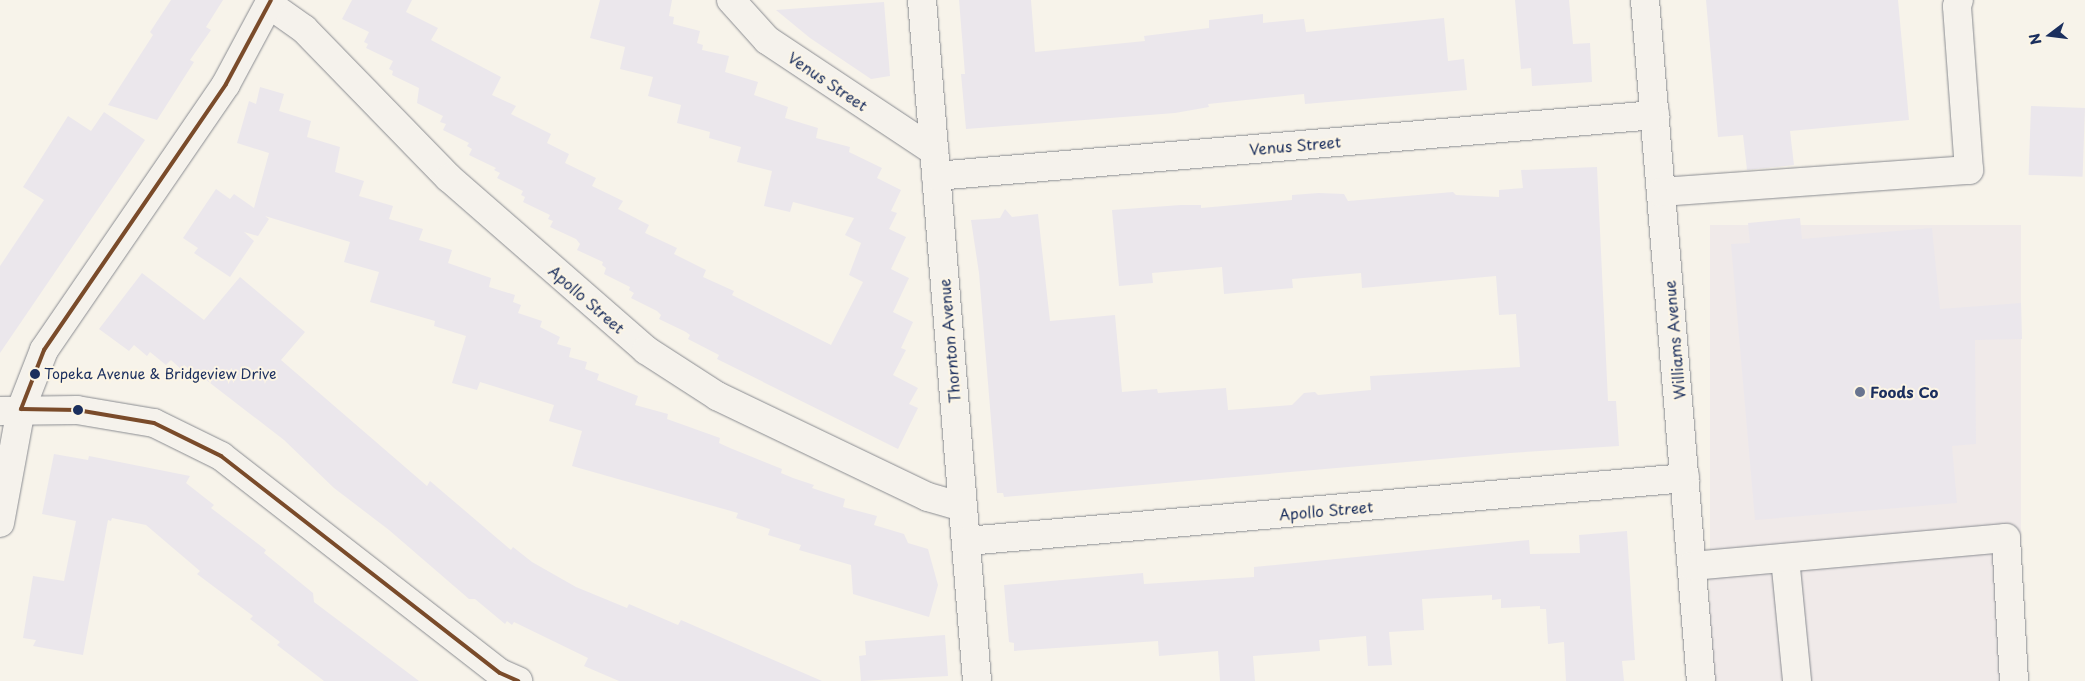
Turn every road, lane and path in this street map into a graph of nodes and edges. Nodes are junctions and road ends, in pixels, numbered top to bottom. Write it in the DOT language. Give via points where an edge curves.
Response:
graph roads {
  1 [pos="731,0"];
  2 [pos="922,0"];
  3 [pos="1645,0"];
  4 [pos="1959,0"];
  5 [pos="271,3"];
  6 [pos="1655,115"];
  7 [pos="935,164"];
  8 [pos="1661,192"];
  9 [pos="10,410"];
  10 [pos="1685,478"];
  11 [pos="963,507"];
  12 [pos="0,523"];
  13 [pos="967,541"];
  14 [pos="1785,558"];
  15 [pos="1692,566"];
  16 [pos="518,681"];
  17 [pos="977,681"];
  18 [pos="1701,681"];
  19 [pos="1797,681"];
  20 [pos="2014,681"];
  1 -- 7 [label="street, Venus Street" via="767,40"];
  2 -- 7 [label="street, Thornton Avenue"];
  3 -- 6 [label="street, Williams Avenue"];
  4 -- 8 [label="street" via="1969,170"];
  5 -- 9 [label="street" via="226,84 44,350"];
  5 -- 11 [label="street, Apollo Street" via="304,29 449,178 646,350 717,396 928,497"];
  6 -- 7 [label="street, Venus Street"];
  6 -- 8 [label="street, Williams Avenue"];
  7 -- 11 [label="street, Thornton Avenue"];
  8 -- 10 [label="street, Williams Avenue"];
  9 -- 12 [label="street"];
  9 -- 16 [label="street" via="77,410 154,424 221,456 500,673"];
  10 -- 13 [label="street, Apollo Street"];
  10 -- 15 [label="street, Williams Avenue"];
  11 -- 13 [label="street, Thornton Avenue"];
  13 -- 17 [label="street, Thornton Avenue"];
  14 -- 15 [label="street"];
  14 -- 19 [label="street"];
  14 -- 20 [label="street" via="2006,538"];
  15 -- 18 [label="street, Williams Avenue"];
}
